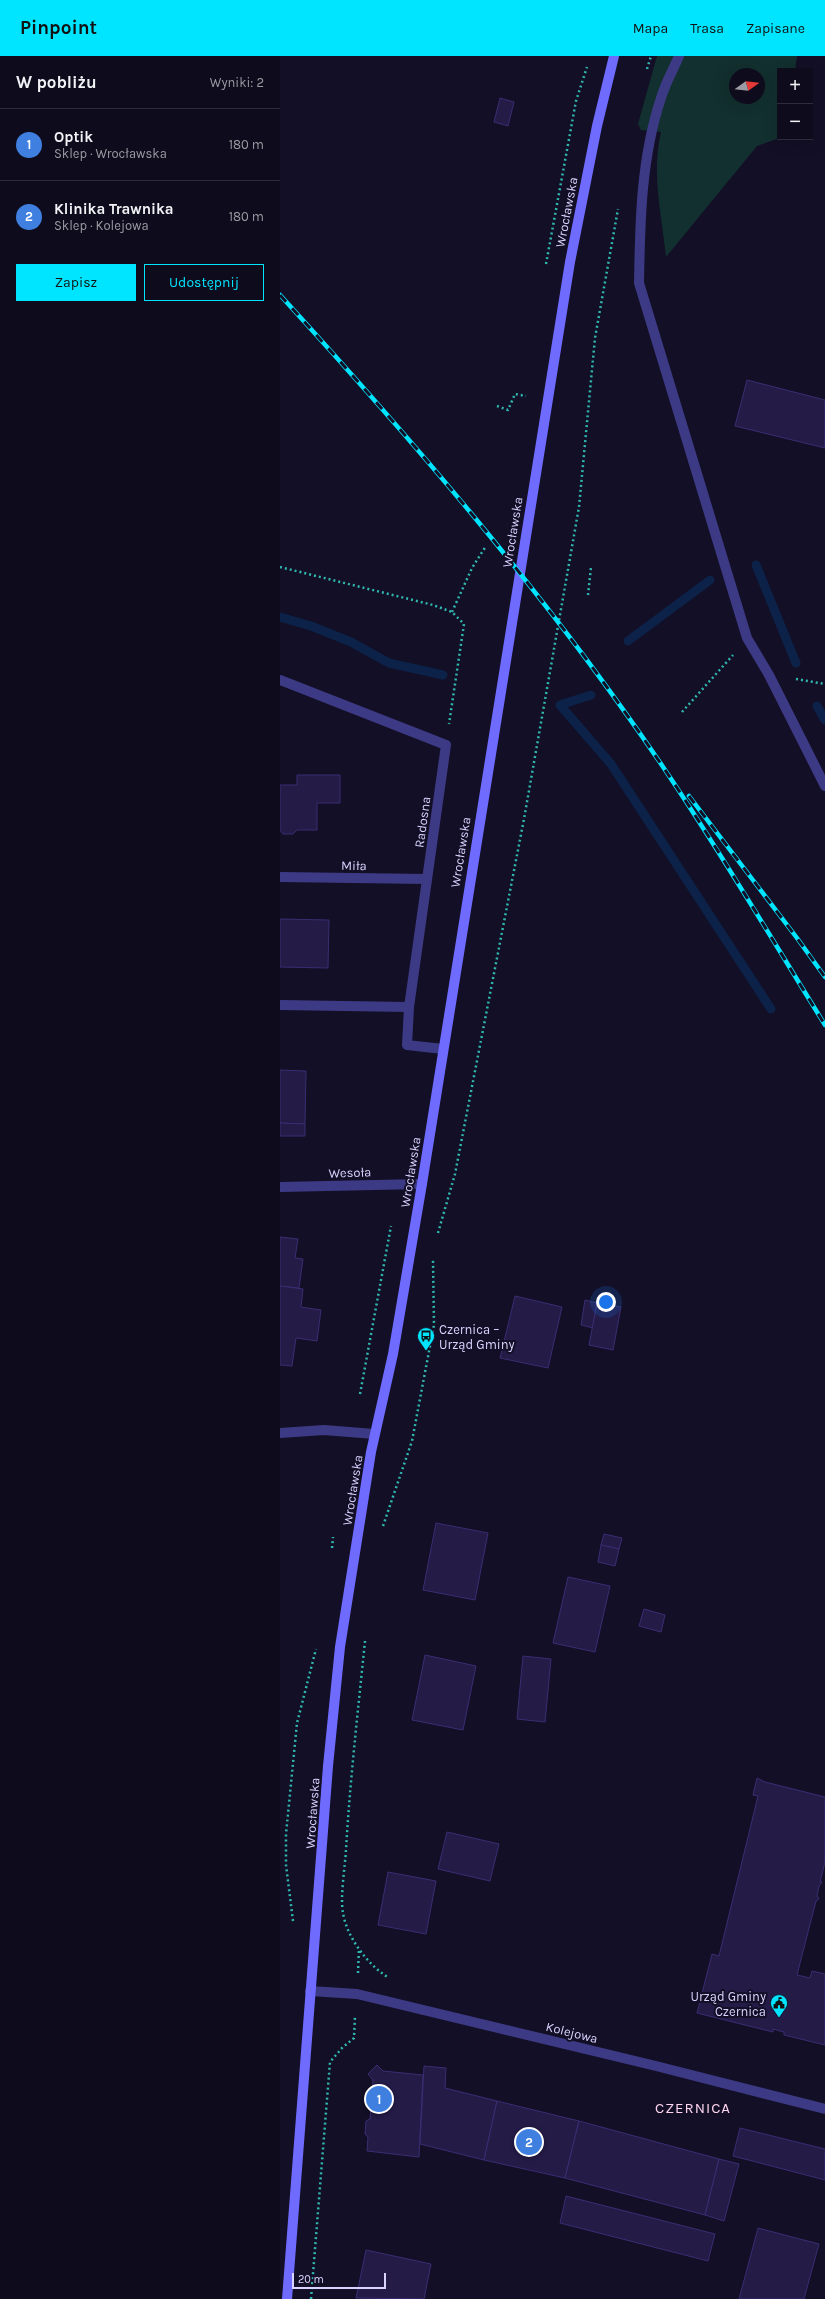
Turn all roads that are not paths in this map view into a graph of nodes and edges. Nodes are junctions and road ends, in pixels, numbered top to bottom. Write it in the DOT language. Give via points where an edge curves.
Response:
graph roads {
  1 [pos="614,56"];
  2 [pos="679,56"];
  3 [pos="280,680"];
  4 [pos="825,786"];
  5 [pos="280,877"];
  6 [pos="427,879"];
  7 [pos="280,1005"];
  8 [pos="409,1008"];
  9 [pos="443,1050"];
  10 [pos="422,1184"];
  11 [pos="280,1187"];
  12 [pos="280,1433"];
  13 [pos="374,1434"];
  14 [pos="310,1991"];
  15 [pos="825,2109"];
  16 [pos="288,2299"];
  1 -- 9 [label="main road, Wrocławska" via="595,134 570,262"];
  2 -- 4 [label="street" via="661,98 646,162 639,283 747,638 769,675"];
  3 -- 6 [label="street, Radosna" via="446,745"];
  5 -- 6 [label="street, Miła"];
  6 -- 8 [label="street, Radosna"];
  7 -- 8 [label="street"];
  8 -- 9 [label="street, Radosna" via="407,1045"];
  9 -- 10 [label="main road, Wrocławska"];
  10 -- 11 [label="street, Wesoła"];
  10 -- 13 [label="main road, Wrocławska" via="393,1354"];
  12 -- 13 [label="street" via="324,1430"];
  13 -- 14 [label="main road, Wrocławska" via="340,1647"];
  14 -- 15 [label="street, Kolejowa" via="357,1994"];
  14 -- 16 [label="main road, Wrocławska"];
}
